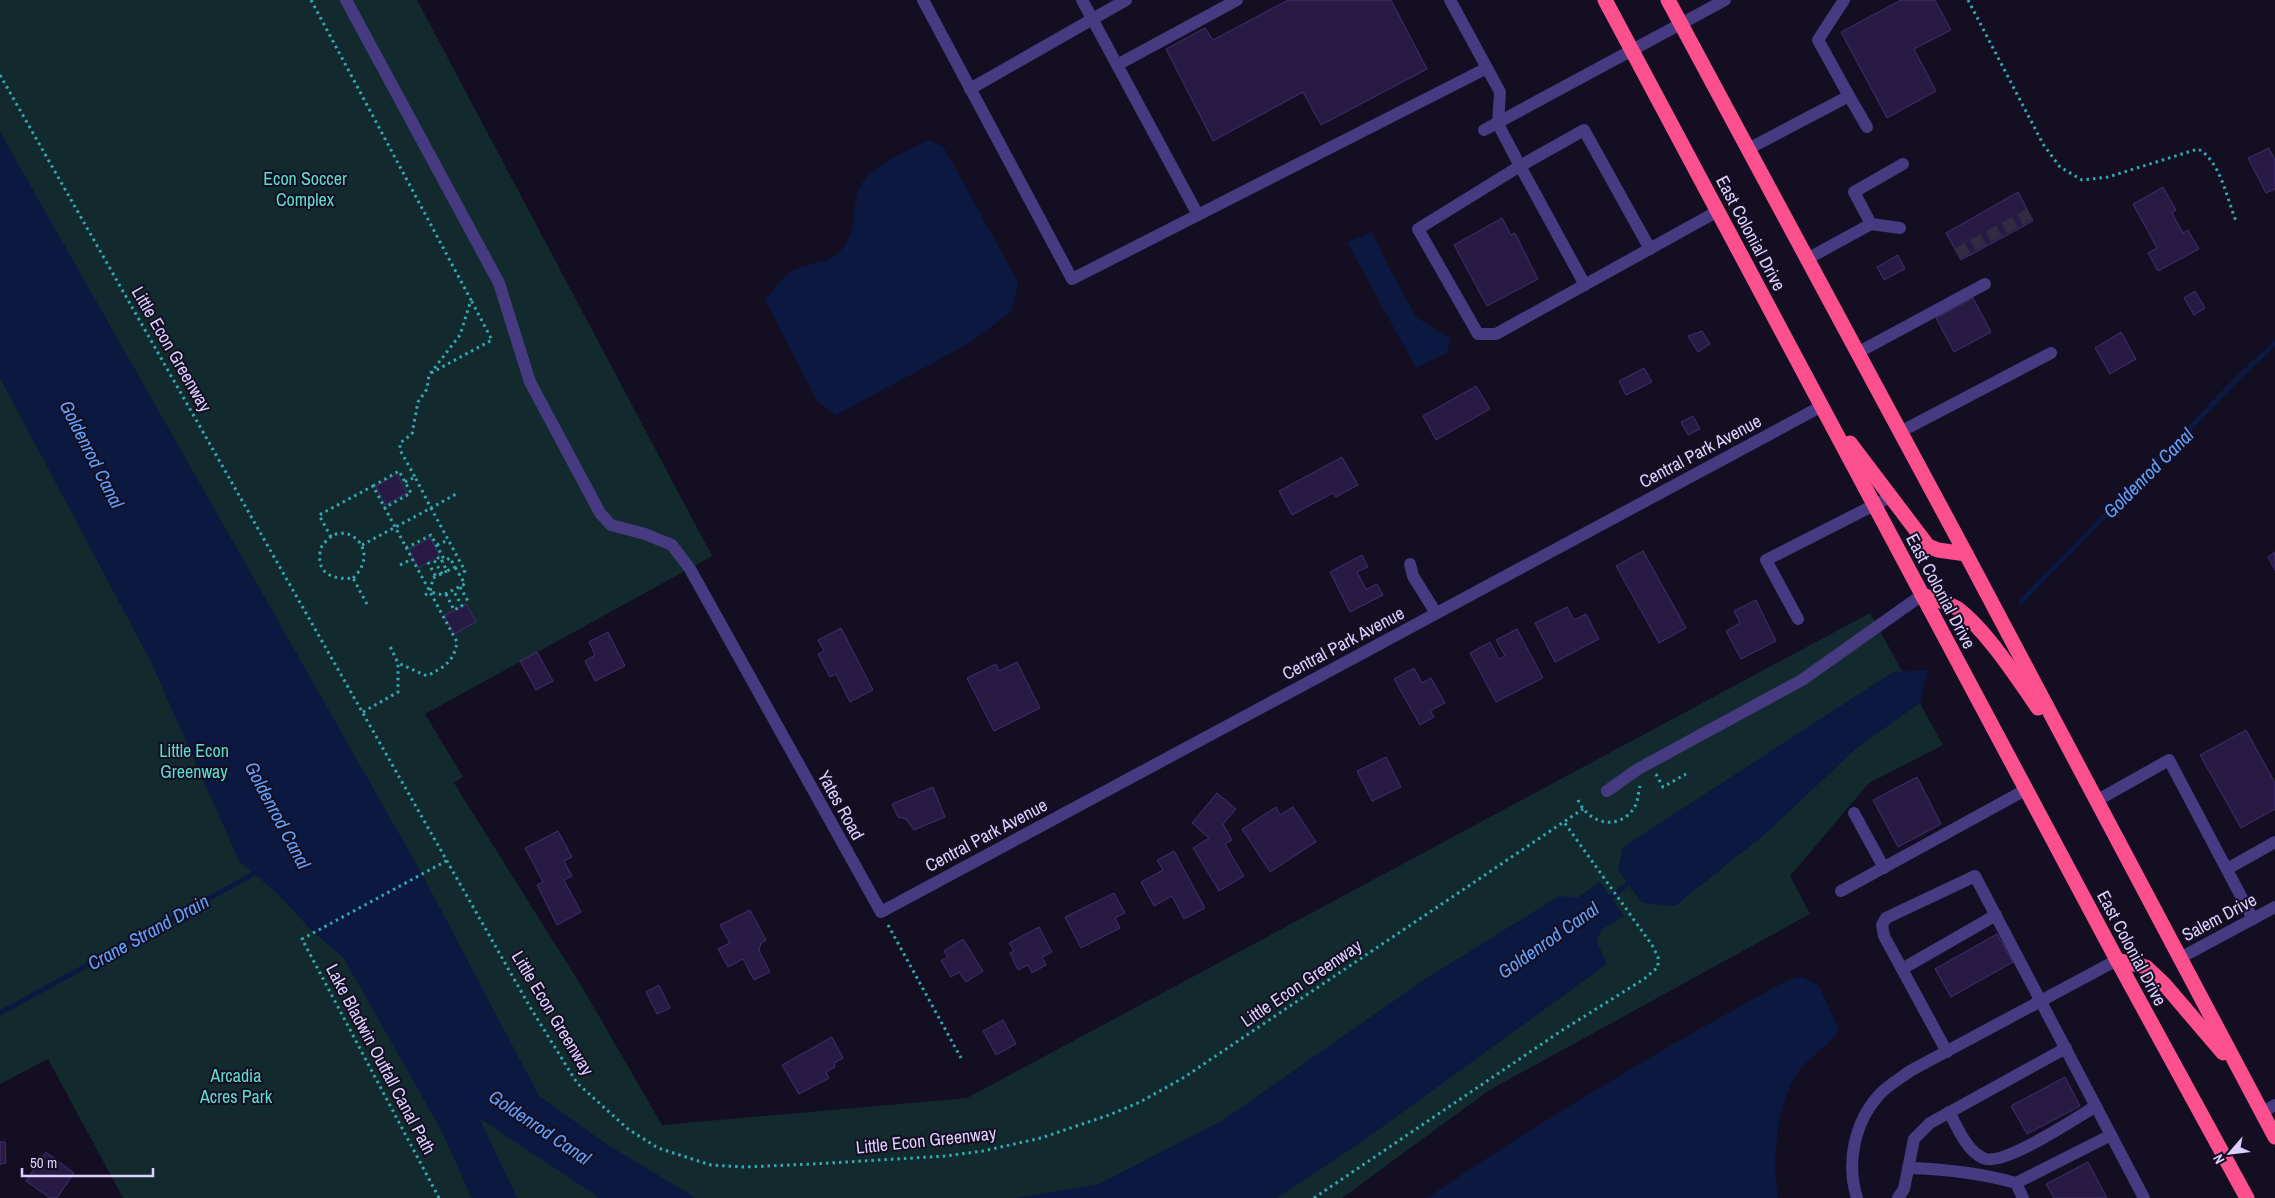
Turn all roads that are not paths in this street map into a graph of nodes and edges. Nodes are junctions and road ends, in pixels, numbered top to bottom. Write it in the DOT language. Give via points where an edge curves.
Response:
graph roads {
  1 [pos="346,0"];
  2 [pos="923,0"];
  3 [pos="1082,0"];
  4 [pos="1126,0"];
  5 [pos="1237,0"];
  6 [pos="1450,0"];
  7 [pos="1605,0"];
  8 [pos="1668,0"];
  9 [pos="1724,0"];
  10 [pos="1844,0"];
  11 [pos="1092,19"];
  12 [pos="1680,23"];
  13 [pos="1632,49"];
  14 [pos="1117,65"];
  15 [pos="1487,68"];
  16 [pos="970,89"];
  17 [pos="1849,96"];
  18 [pos="1498,124"];
  19 [pos="1867,127"];
  20 [pos="1484,130"];
  21 [pos="1748,149"];
  22 [pos="1903,164"];
  23 [pos="1520,166"];
  24 [pos="1718,211"];
  25 [pos="1198,215"];
  26 [pos="1871,224"];
  27 [pos="1900,228"];
  28 [pos="1650,249"];
  29 [pos="1807,259"];
  30 [pos="1985,284"];
  31 [pos="1585,285"];
  32 [pos="1857,353"];
  33 [pos="2051,353"];
  34 [pos="1822,406"];
  35 [pos="1900,432"];
  36 [pos="1890,497"];
  37 [pos="1874,505"];
  38 [pos="1966,554"];
  39 [pos="1410,564"];
  40 [pos="1922,595"];
  41 [pos="1436,613"];
  42 [pos="1798,619"];
  43 [pos="2077,764"];
  44 [pos="2027,789"];
  45 [pos="1607,791"];
  46 [pos="2096,801"];
  47 [pos="1854,813"];
  48 [pos="2275,842"];
  49 [pos="1884,868"];
  50 [pos="2227,869"];
  51 [pos="1841,891"];
  52 [pos="2275,907"];
  53 [pos="881,912"];
  54 [pos="1996,915"];
  55 [pos="2253,919"];
  56 [pos="2180,958"];
  57 [pos="2117,960"];
  58 [pos="1902,969"];
  59 [pos="2041,1001"];
  60 [pos="2066,1048"];
  61 [pos="1946,1052"];
  62 [pos="2244,1078"];
  63 [pos="2096,1106"];
  64 [pos="2268,1109"];
  65 [pos="1949,1112"];
  66 [pos="2111,1135"];
  67 [pos="2275,1137"];
  68 [pos="1908,1168"];
  69 [pos="2016,1183"];
  70 [pos="1857,1198"];
  71 [pos="1898,1198"];
  72 [pos="2023,1198"];
  73 [pos="2144,1198"];
  74 [pos="2247,1198"];
  1 -- 53 [label="street, Yates Road" via="499,283 530,382 600,512 612,525 672,545 690,569"];
  2 -- 16 [label="street"];
  3 -- 11 [label="street"];
  4 -- 11 [label="street"];
  5 -- 14 [label="street"];
  6 -- 15 [label="street"];
  7 -- 13 [label="highway, East Colonial Drive"];
  8 -- 12 [label="highway, East Colonial Drive"];
  9 -- 12 [label="street"];
  10 -- 17 [label="street" via="1818,40"];
  11 -- 14 [label="street"];
  11 -- 16 [label="street"];
  12 -- 13 [label="street"];
  12 -- 21 [label="highway, East Colonial Drive"];
  13 -- 18 [label="street"];
  13 -- 24 [label="highway, East Colonial Drive"];
  14 -- 25 [label="street"];
  15 -- 18 [label="street" via="1500,92"];
  15 -- 25 [label="street"];
  16 -- 25 [label="street" via="1072,279"];
  17 -- 19 [label="street"];
  17 -- 21 [label="street"];
  18 -- 20 [label="street"];
  18 -- 23 [label="street"];
  21 -- 29 [label="highway, East Colonial Drive"];
  22 -- 26 [label="street" via="1854,192"];
  23 -- 28 [label="street" via="1584,130"];
  23 -- 31 [label="street"];
  23 -- 31 [label="street" via="1418,229 1478,334 1496,334"];
  24 -- 28 [label="street"];
  24 -- 34 [label="highway, East Colonial Drive"];
  26 -- 27 [label="street"];
  26 -- 29 [label="street"];
  28 -- 31 [label="street"];
  29 -- 32 [label="highway, East Colonial Drive"];
  30 -- 32 [label="street"];
  32 -- 35 [label="highway, East Colonial Drive"];
  33 -- 35 [label="street"];
  34 -- 36 [label="highway"];
  34 -- 37 [label="highway, East Colonial Drive"];
  34 -- 41 [label="street, Central Park Avenue"];
  35 -- 38 [label="highway, East Colonial Drive"];
  36 -- 37 [label="street"];
  36 -- 38 [label="highway" via="1928,546"];
  37 -- 40 [label="highway, East Colonial Drive"];
  37 -- 42 [label="street" via="1766,560"];
  38 -- 43 [label="highway, East Colonial Drive"];
  39 -- 41 [label="street" via="1413,576"];
  40 -- 43 [label="highway" via="1957,608 1980,631 2013,672"];
  40 -- 44 [label="highway, East Colonial Drive"];
  40 -- 45 [label="street" via="1802,680 1638,769"];
  41 -- 53 [label="street, Central Park Avenue"];
  43 -- 46 [label="highway, East Colonial Drive"];
  44 -- 49 [label="street"];
  44 -- 57 [label="highway, East Colonial Drive"];
  46 -- 50 [label="street" via="2169,760"];
  46 -- 56 [label="highway, East Colonial Drive"];
  47 -- 49 [label="street"];
  48 -- 50 [label="street"];
  49 -- 51 [label="street"];
  50 -- 55 [label="street"];
  52 -- 55 [label="street, Salem Drive"];
  54 -- 58 [label="street"];
  54 -- 58 [label="street" via="1975,876 1886,918 1882,925 1884,936"];
  54 -- 59 [label="street"];
  55 -- 56 [label="street, Salem Drive"];
  56 -- 62 [label="highway, East Colonial Drive"];
  57 -- 59 [label="street"];
  57 -- 62 [label="highway" via="2146,967"];
  57 -- 74 [label="highway, East Colonial Drive"];
  58 -- 61 [label="street"];
  59 -- 60 [label="street"];
  59 -- 61 [label="street"];
  60 -- 63 [label="street"];
  60 -- 65 [label="street"];
  61 -- 70 [label="street" via="1910,1071 1880,1094 1862,1120 1852,1149 1852,1182"];
  62 -- 64 [label="highway, East Colonial Drive"];
  63 -- 65 [label="street" via="1995,1161 1984,1159 1969,1148"];
  63 -- 66 [label="street"];
  64 -- 67 [label="highway, East Colonial Drive"];
  65 -- 68 [label="street" via="1930,1123 1914,1140"];
  66 -- 69 [label="street"];
  66 -- 73 [label="street"];
  68 -- 69 [label="street" via="1949,1169"];
  68 -- 71 [label="street" via="1904,1189"];
  69 -- 72 [label="street"];
}
